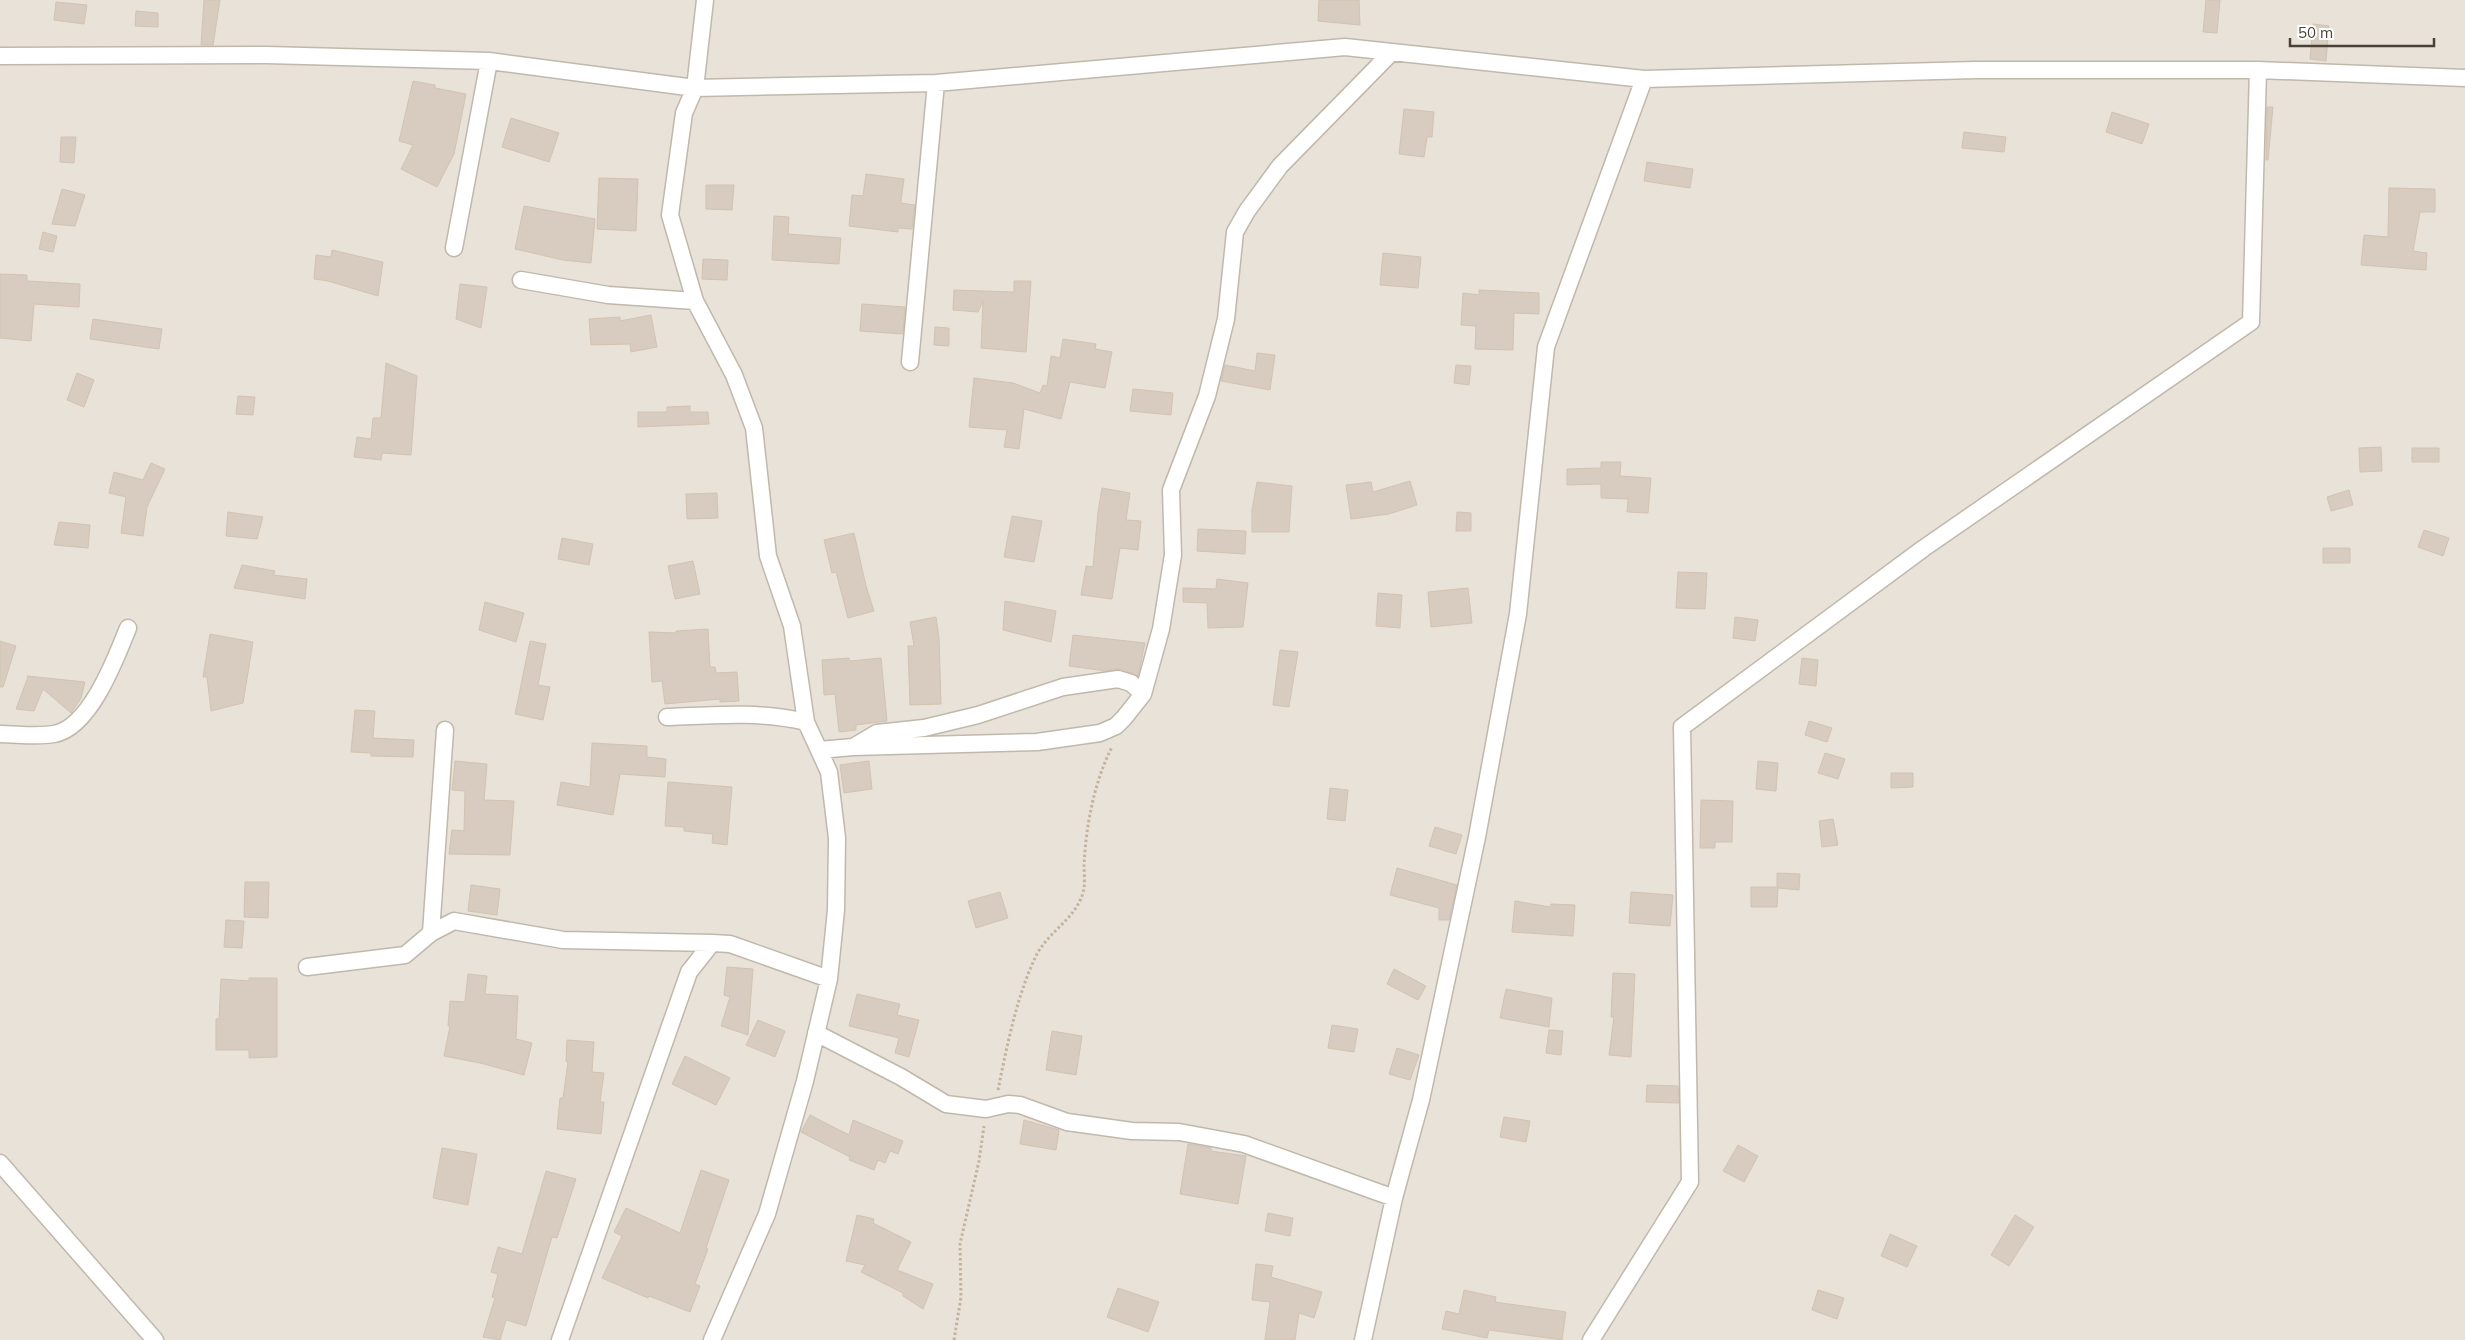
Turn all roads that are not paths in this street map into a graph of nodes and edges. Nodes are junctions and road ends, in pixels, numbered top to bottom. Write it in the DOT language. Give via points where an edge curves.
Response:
graph roads {
  1 [pos="706,0"];
  2 [pos="1392,52"];
  3 [pos="0,56"];
  4 [pos="489,61"];
  5 [pos="2258,70"];
  6 [pos="2465,78"];
  7 [pos="1644,79"];
  8 [pos="936,84"];
  9 [pos="695,88"];
  10 [pos="454,248"];
  11 [pos="521,280"];
  12 [pos="694,301"];
  13 [pos="910,362"];
  14 [pos="128,628"];
  15 [pos="1143,694"];
  16 [pos="667,717"];
  17 [pos="806,722"];
  18 [pos="445,730"];
  19 [pos="0,734"];
  20 [pos="853,747"];
  21 [pos="820,750"];
  22 [pos="431,933"];
  23 [pos="712,943"];
  24 [pos="307,967"];
  25 [pos="829,979"];
  26 [pos="816,1033"];
  27 [pos="0,1163"];
  28 [pos="1394,1198"];
  29 [pos="155,1340"];
  30 [pos="560,1340"];
  31 [pos="712,1340"];
  32 [pos="1363,1340"];
  33 [pos="1591,1340"];
  1 -- 9 [label="street"];
  2 -- 7 [label="street"];
  2 -- 8 [label="street" via="1345,48"];
  2 -- 15 [label="street" via="1280,166 1235,232 1226,319 1210,386 1171,490 1173,555 1161,629"];
  3 -- 4 [label="street" via="267,55"];
  4 -- 9 [label="street"];
  4 -- 10 [label="street"];
  5 -- 6 [label="street"];
  5 -- 7 [label="street" via="1975,70"];
  5 -- 33 [label="street" via="2251,322 1924,548 1682,727 1690,1182"];
  7 -- 28 [label="street" via="1546,348 1518,614 1478,837 1421,1100"];
  8 -- 9 [label="street"];
  8 -- 13 [label="street"];
  9 -- 12 [label="street" via="684,113 670,215"];
  11 -- 12 [label="street" via="608,295"];
  12 -- 17 [label="street" via="734,375 754,428 768,556 792,626"];
  14 -- 19 [label="street" via="107,679 80,720 55,734"];
  15 -- 20 [label="street" via="1131,683 1118,680 1063,687 978,715 924,728 877,734"];
  15 -- 20 [label="street" via="1116,726 1100,733 1037,742"];
  16 -- 17 [label="street" via="740,714 781,716"];
  17 -- 21 [label="street"];
  18 -- 22 [label="street"];
  20 -- 21 [label="street"];
  21 -- 25 [label="street" via="829,772 837,838 836,910"];
  22 -- 23 [label="street" via="454,921 563,940"];
  22 -- 24 [label="street" via="404,955"];
  23 -- 25 [label="street" via="730,944"];
  23 -- 30 [label="street" via="690,972"];
  25 -- 26 [label="street"];
  26 -- 28 [label="street" via="946,1104 986,1108 1008,1104 1067,1122 1132,1131 1179,1132 1244,1144"];
  26 -- 31 [label="street" via="767,1214"];
  27 -- 29 [label="street"];
  28 -- 32 [label="street"];
}
